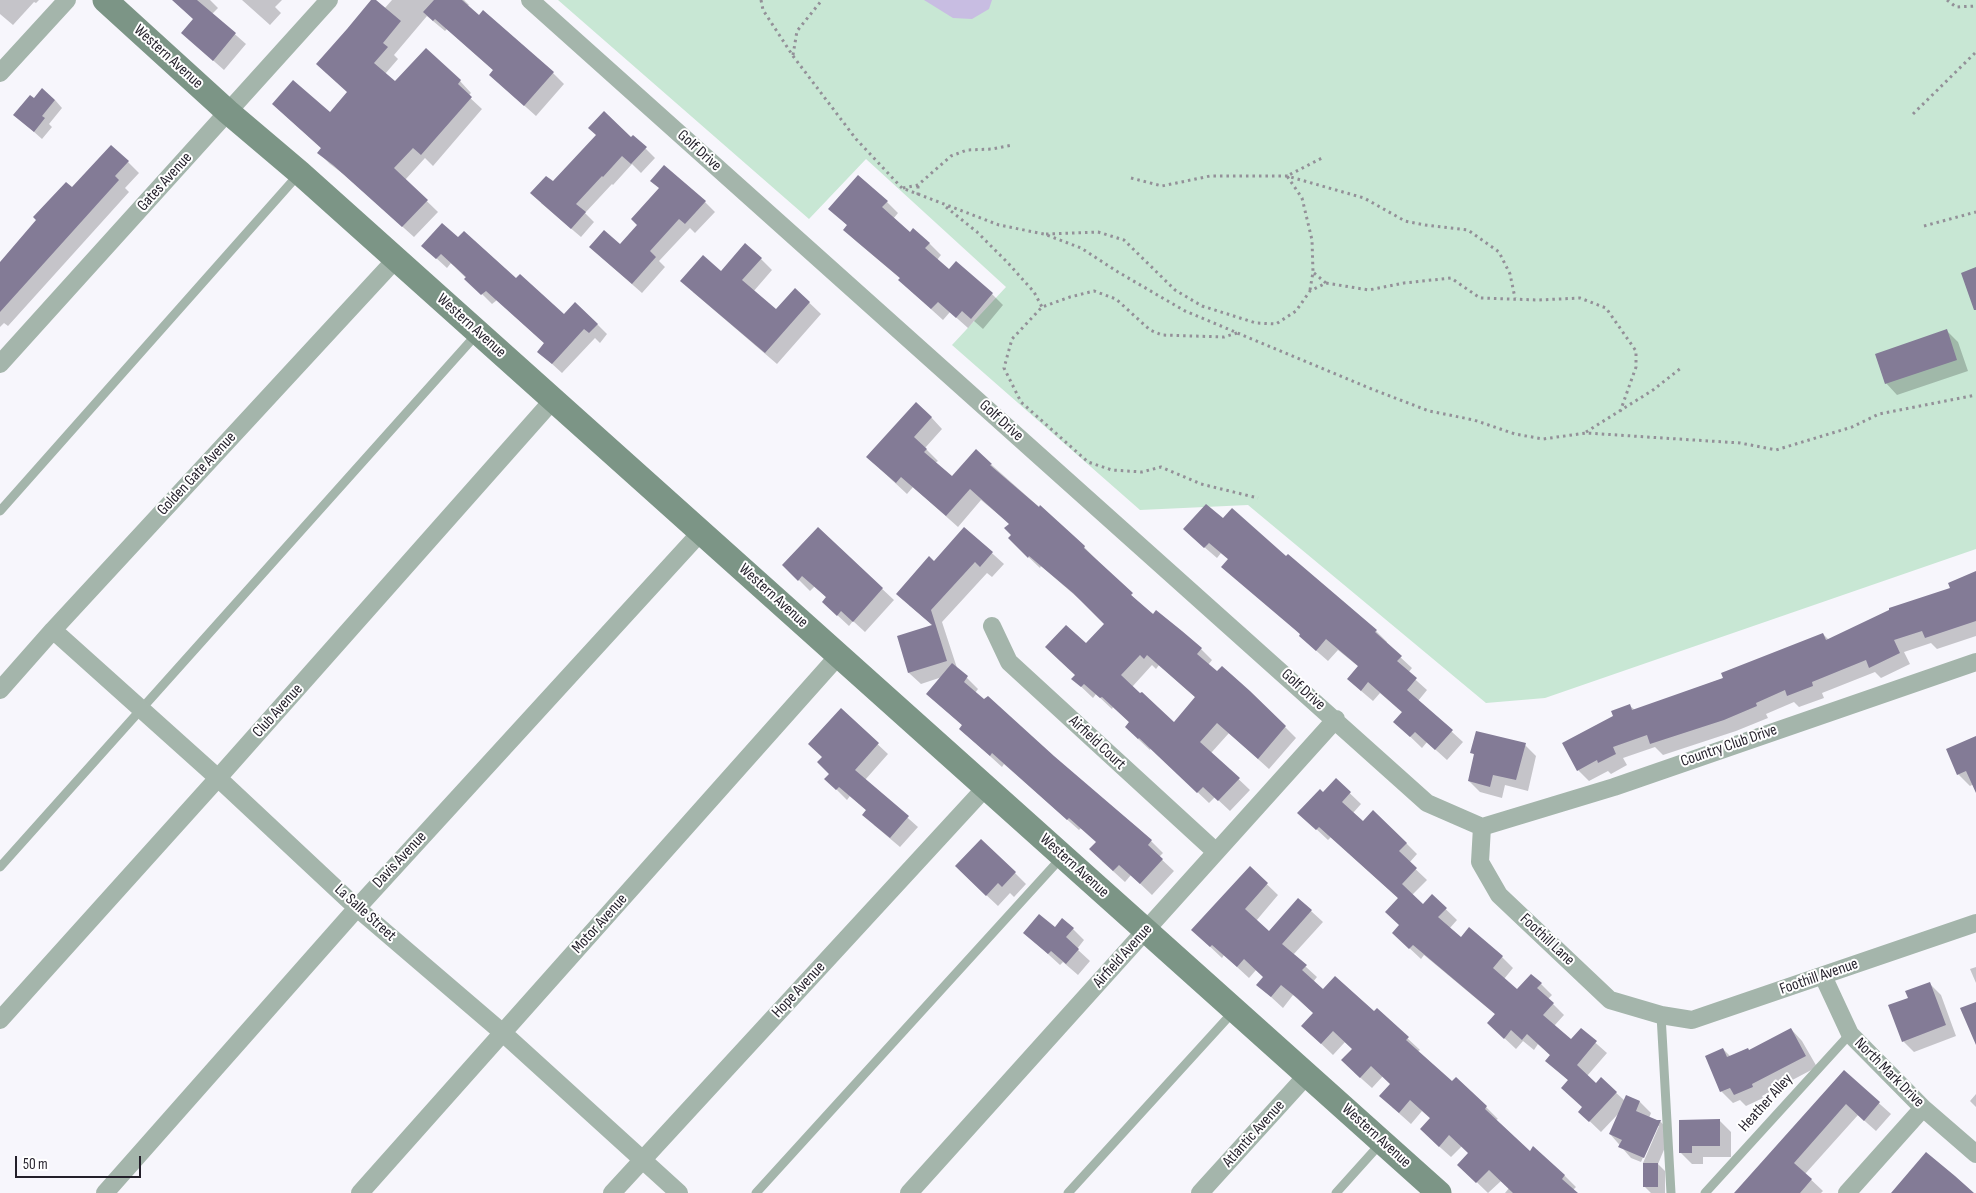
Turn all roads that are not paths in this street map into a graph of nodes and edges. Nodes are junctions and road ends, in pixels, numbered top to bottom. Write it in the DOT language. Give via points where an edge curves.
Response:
graph roads {
  1 [pos="67,0"];
  2 [pos="105,0"];
  3 [pos="329,0"];
  4 [pos="530,0"];
  5 [pos="0,73"];
  6 [pos="228,112"];
  7 [pos="300,173"];
  8 [pos="396,259"];
  9 [pos="478,332"];
  10 [pos="0,364"];
  11 [pos="553,400"];
  12 [pos="0,511"];
  13 [pos="701,532"];
  14 [pos="992,626"];
  15 [pos="53,630"];
  16 [pos="839,655"];
  17 [pos="1976,662"];
  18 [pos="0,690"];
  19 [pos="142,710"];
  20 [pos="1336,719"];
  21 [pos="218,778"];
  22 [pos="986,787"];
  23 [pos="1482,827"];
  24 [pos="1215,851"];
  25 [pos="1063,856"];
  26 [pos="0,867"];
  27 [pos="357,908"];
  28 [pos="1976,923"];
  29 [pos="1146,931"];
  30 [pos="1823,976"];
  31 [pos="1235,1010"];
  32 [pos="1661,1015"];
  33 [pos="0,1020"];
  34 [pos="503,1033"];
  35 [pos="1850,1034"];
  36 [pos="1307,1075"];
  37 [pos="1923,1108"];
  38 [pos="1382,1142"];
  39 [pos="1976,1154"];
  40 [pos="642,1160"];
  41 [pos="105,1193"];
  42 [pos="360,1193"];
  43 [pos="612,1193"];
  44 [pos="679,1193"];
  45 [pos="756,1193"];
  46 [pos="909,1193"];
  47 [pos="1068,1193"];
  48 [pos="1200,1193"];
  49 [pos="1336,1193"];
  50 [pos="1439,1193"];
  51 [pos="1671,1193"];
  52 [pos="1706,1193"];
  53 [pos="1846,1193"];
  1 -- 5 [label="street"];
  2 -- 6 [label="street, Western Avenue"];
  3 -- 6 [label="street, Gates Avenue"];
  4 -- 20 [label="street, Golf Drive"];
  6 -- 7 [label="street, Western Avenue"];
  6 -- 10 [label="street, Gates Avenue"];
  7 -- 8 [label="street, Western Avenue"];
  7 -- 12 [label="lane"];
  8 -- 9 [label="street, Western Avenue"];
  8 -- 15 [label="street, Golden Gate Avenue"];
  9 -- 11 [label="street, Western Avenue"];
  9 -- 19 [label="lane"];
  11 -- 13 [label="street, Western Avenue"];
  11 -- 21 [label="street, Club Avenue"];
  13 -- 16 [label="street, Western Avenue"];
  13 -- 27 [label="street, Davis Avenue"];
  14 -- 24 [label="street, Airfield Court" via="1009,662"];
  15 -- 18 [label="street, Golden Gate Avenue"];
  15 -- 19 [label="street, La Salle Street"];
  16 -- 22 [label="street, Western Avenue"];
  16 -- 34 [label="street, Motor Avenue"];
  17 -- 23 [label="street, Country Club Drive" via="1614,787"];
  19 -- 21 [label="street, La Salle Street"];
  19 -- 26 [label="lane"];
  20 -- 23 [label="street, Golf Drive" via="1428,803"];
  20 -- 24 [label="street, Airfield Avenue"];
  21 -- 27 [label="street, La Salle Street"];
  21 -- 33 [label="street, Club Avenue"];
  22 -- 25 [label="street, Western Avenue"];
  22 -- 40 [label="street, Hope Avenue"];
  23 -- 32 [label="street, Foothill Lane" via="1480,862 1499,895 1610,1000"];
  24 -- 29 [label="street, Airfield Avenue"];
  25 -- 29 [label="street, Western Avenue"];
  25 -- 45 [label="lane"];
  27 -- 34 [label="street, La Salle Street"];
  27 -- 41 [label="street, Davis Avenue"];
  28 -- 30 [label="street, Foothill Avenue"];
  29 -- 31 [label="street, Western Avenue"];
  29 -- 46 [label="street, Airfield Avenue"];
  30 -- 32 [label="street, Foothill Avenue" via="1692,1020"];
  30 -- 35 [label="street, North Mark Drive"];
  31 -- 36 [label="street, Western Avenue"];
  31 -- 47 [label="lane"];
  32 -- 51 [label="lane"];
  34 -- 40 [label="street, La Salle Street"];
  34 -- 42 [label="street, Motor Avenue"];
  35 -- 37 [label="street, North Mark Drive"];
  35 -- 52 [label="lane, Heather Alley"];
  36 -- 38 [label="street, Western Avenue"];
  36 -- 48 [label="street, Atlantic Avenue"];
  37 -- 39 [label="street, North Mark Drive"];
  37 -- 53 [label="street"];
  38 -- 49 [label="lane"];
  38 -- 50 [label="street, Western Avenue"];
  40 -- 43 [label="street, Hope Avenue"];
  40 -- 44 [label="street, La Salle Street"];
}
